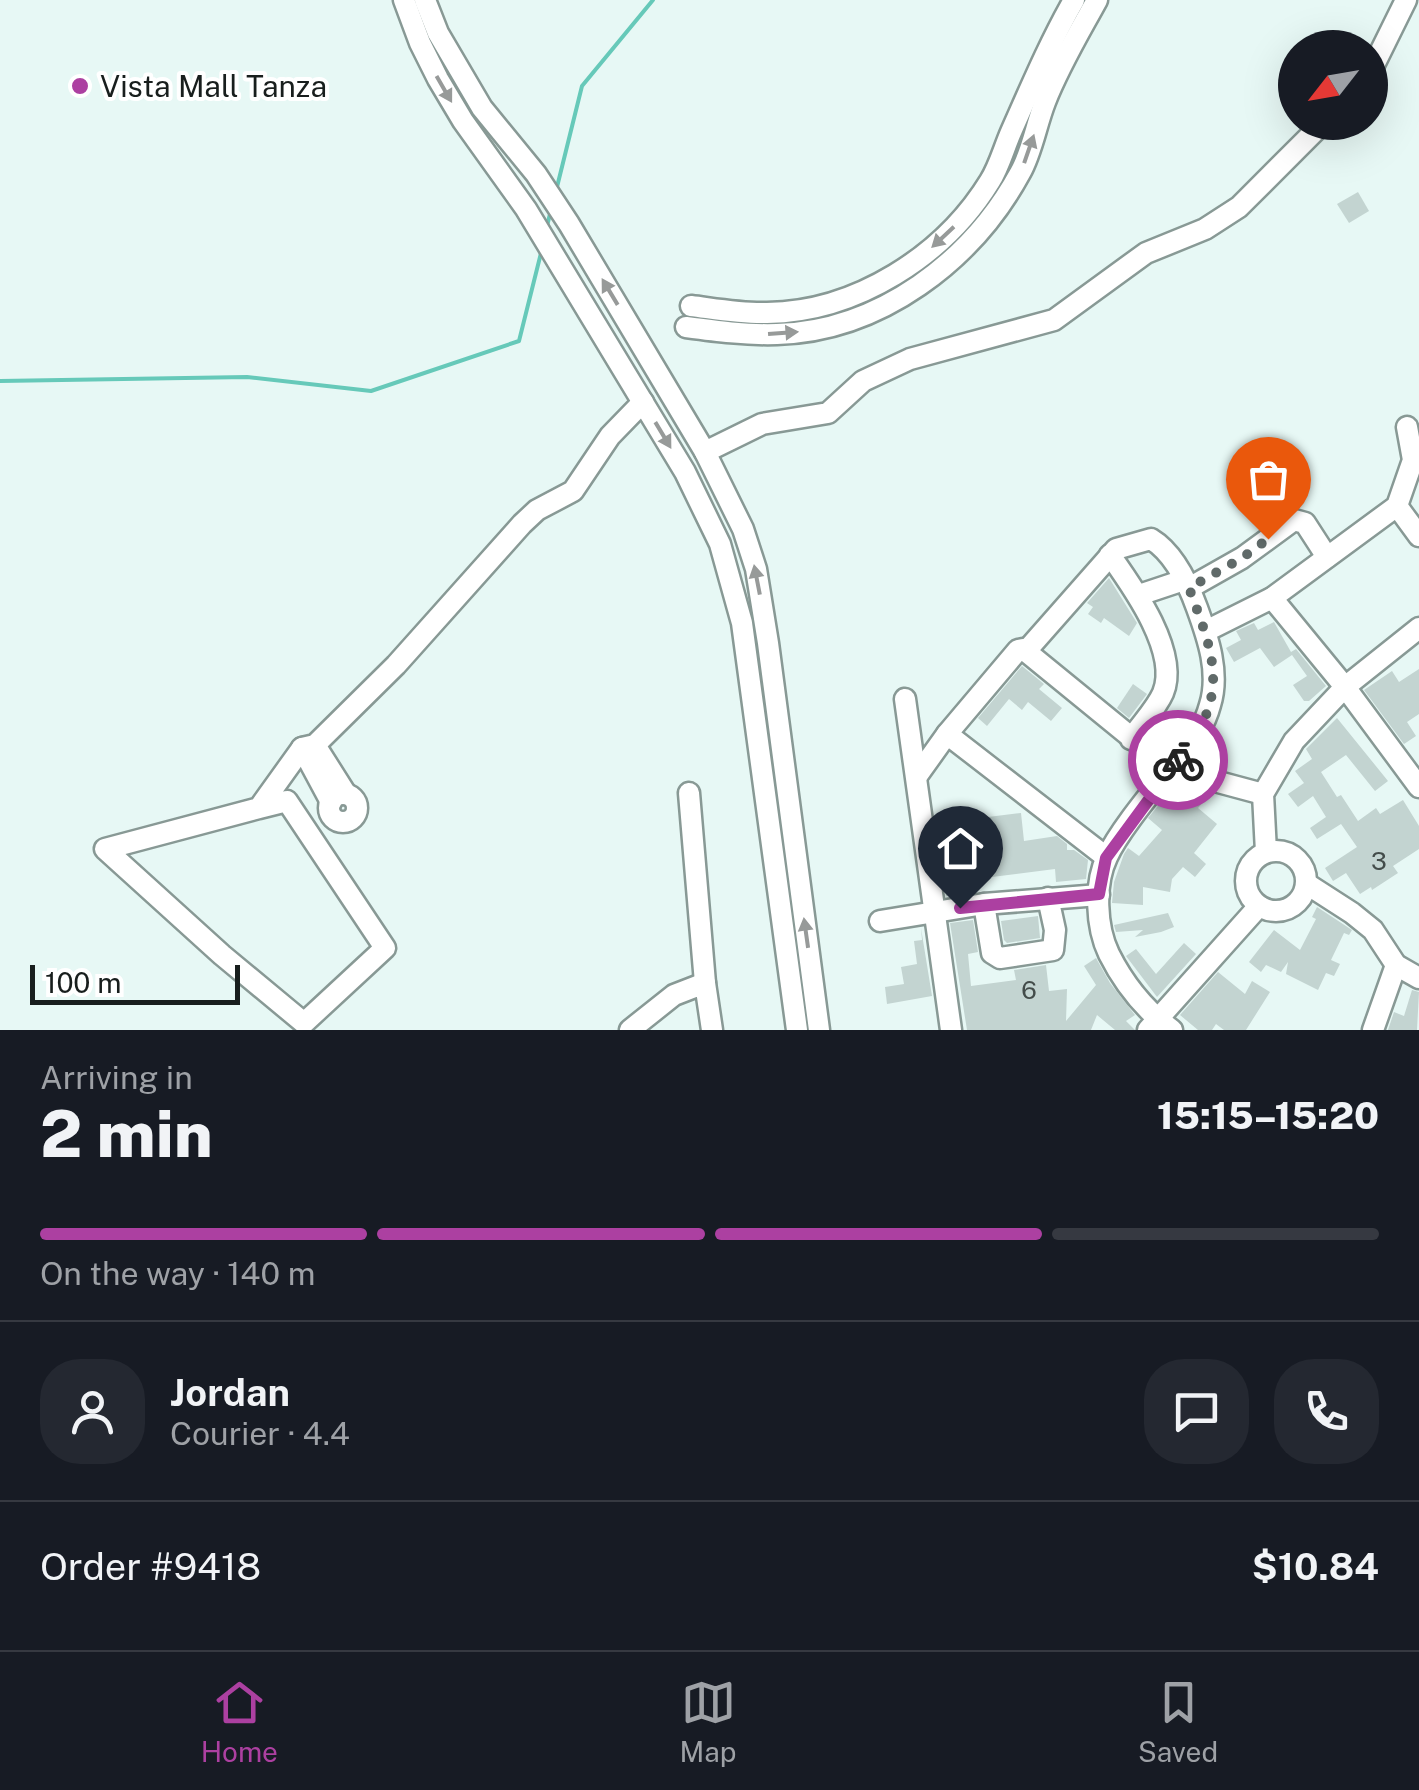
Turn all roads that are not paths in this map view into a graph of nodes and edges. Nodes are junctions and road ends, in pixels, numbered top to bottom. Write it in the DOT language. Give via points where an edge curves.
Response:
graph roads {
  1 [pos="404,0"];
  2 [pos="425,0"];
  3 [pos="1074,0"];
  4 [pos="1098,0"];
  5 [pos="1406,0"];
  6 [pos="1388,37"];
  7 [pos="1306,140"];
  8 [pos="690,306"];
  9 [pos="686,327"];
  10 [pos="643,402"];
  11 [pos="1415,429"];
  12 [pos="705,452"];
  13 [pos="1397,506"];
  14 [pos="1419,536"];
  15 [pos="1110,555"];
  16 [pos="1328,557"];
  17 [pos="1186,584"];
  18 [pos="1139,596"];
  19 [pos="1272,598"];
  20 [pos="1419,628"];
  21 [pos="1206,632"];
  22 [pos="1026,650"];
  23 [pos="1345,687"];
  24 [pos="904,699"];
  25 [pos="947,734"];
  26 [pos="770,737"];
  27 [pos="1130,739"];
  28 [pos="308,746"];
  29 [pos="1170,770"];
  30 [pos="917,776"];
  31 [pos="1417,780"];
  32 [pos="689,793"];
  33 [pos="1263,794"];
  34 [pos="259,808"];
  35 [pos="306,830"];
  36 [pos="1266,852"];
  37 [pos="1106,858"];
  38 [pos="1307,884"];
  39 [pos="1099,894"];
  40 [pos="1048,898"];
  41 [pos="984,904"];
  42 [pos="1258,906"];
  43 [pos="935,911"];
  44 [pos="880,921"];
  45 [pos="1396,965"];
  46 [pos="1419,978"];
  47 [pos="705,983"];
  48 [pos="1159,1026"];
  49 [pos="630,1030"];
  50 [pos="712,1030"];
  51 [pos="797,1030"];
  52 [pos="818,1030"];
  53 [pos="951,1030"];
  54 [pos="1373,1030"];
  1 -- 10 [label="street, one-way" via="446,93 526,209"];
  12 -- 2 [label="street, one-way" via="569,224 482,108"];
  3 -- 8 [label="street, one-way" via="991,180 951,231 918,259 876,286 819,306 768,313"];
  9 -- 4 [label="street, one-way" via="778,334 825,328 925,283 959,256 1000,207 1022,170 1066,54"];
  5 -- 6 [label="street"];
  7 -- 12 [label="street" via="1239,207 1146,253 1054,320 910,359 863,381 828,413 762,424"];
  10 -- 26 [label="street, one-way" via="720,544 742,623 749,681"];
  10 -- 28 [label="street" via="573,491 522,524 396,665"];
  11 -- 13 [label="street" via="1413,460"];
  26 -- 12 [label="street, one-way" via="772,677 756,569"];
  13 -- 14 [label="street"];
  13 -- 16 [label="street"];
  15 -- 17 [label="street" via="1151,540 1164,547"];
  15 -- 18 [label="street"];
  15 -- 22 [label="street"];
  16 -- 17 [label="street" via="1304,523 1294,520 1242,558"];
  16 -- 19 [label="street"];
  17 -- 18 [label="street"];
  17 -- 21 [label="street"];
  18 -- 27 [label="street" via="1164,660 1164,690"];
  19 -- 21 [label="street"];
  19 -- 23 [label="street"];
  20 -- 23 [label="street"];
  21 -- 29 [label="street" via="1212,700 1202,730"];
  22 -- 25 [label="street" via="1018,650"];
  22 -- 27 [label="street"];
  23 -- 31 [label="street"];
  23 -- 33 [label="street" via="1294,742"];
  24 -- 30 [label="street"];
  25 -- 30 [label="street"];
  25 -- 37 [label="street"];
  26 -- 51 [label="street"];
  52 -- 26 [label="street, one-way"];
  27 -- 29 [label="street"];
  28 -- 34 [label="street"];
  28 -- 35 [label="street" via="336,804"];
  29 -- 33 [label="street"];
  29 -- 37 [label="street"];
  30 -- 43 [label="street"];
  32 -- 47 [label="street"];
  33 -- 36 [label="street"];
  34 -- 35 [label="street" via="287,801"];
  34 -- 35 [label="street" via="106,849 304,1023 385,948"];
  36 -- 38 [label="street" via="1278,850 1300,861"];
  36 -- 42 [label="street" via="1246,876"];
  37 -- 39 [label="street"];
  38 -- 42 [label="street" via="1295,906"];
  38 -- 45 [label="street" via="1373,930"];
  39 -- 40 [label="street"];
  39 -- 48 [label="street" via="1105,945"];
  40 -- 41 [label="street"];
  40 -- 41 [label="street" via="1053,950 1000,958 991,950"];
  41 -- 43 [label="street"];
  42 -- 48 [label="street"];
  43 -- 44 [label="street"];
  43 -- 53 [label="street"];
  45 -- 46 [label="street"];
  45 -- 54 [label="street"];
  47 -- 49 [label="street" via="674,995"];
  47 -- 50 [label="street"];
}
